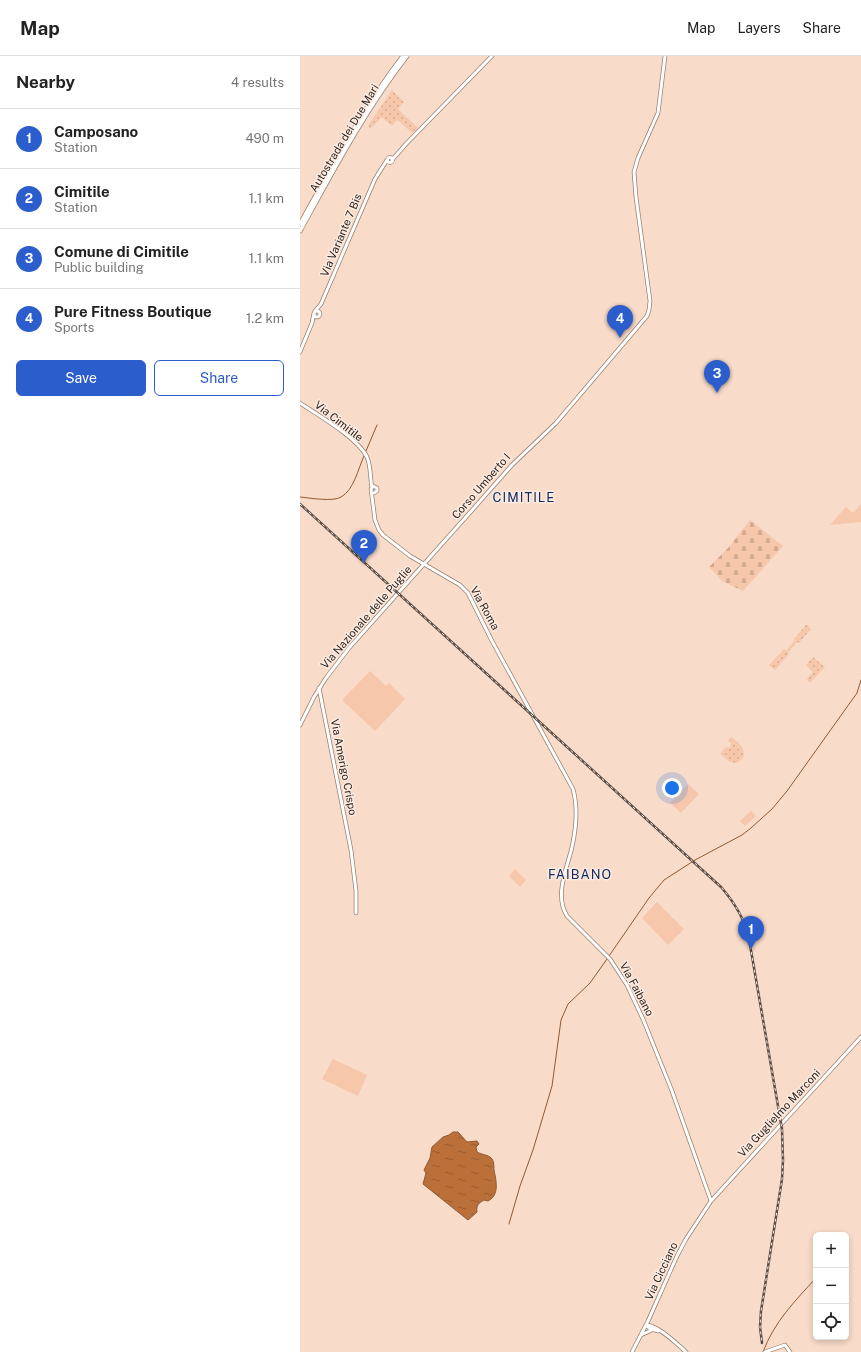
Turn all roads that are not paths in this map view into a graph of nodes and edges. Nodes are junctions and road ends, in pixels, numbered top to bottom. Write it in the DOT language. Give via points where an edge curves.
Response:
graph roads {
  1 [pos="402,56"];
  2 [pos="407,56"];
  3 [pos="492,56"];
  4 [pos="665,56"];
  5 [pos="300,224"];
  6 [pos="300,231"];
  7 [pos="321,304"];
  8 [pos="314,312"];
  9 [pos="320,313"];
  10 [pos="318,316"];
  11 [pos="312,323"];
  12 [pos="300,352"];
  13 [pos="300,403"];
  14 [pos="377,525"];
  15 [pos="424,564"];
  16 [pos="319,688"];
  17 [pos="300,725"];
  18 [pos="542,732"];
  19 [pos="356,913"];
  20 [pos="861,1037"];
  21 [pos="711,1201"];
  22 [pos="648,1321"];
  23 [pos="646,1325"];
  24 [pos="653,1328"];
  25 [pos="640,1335"];
  26 [pos="632,1352"];
  27 [pos="686,1352"];
  28 [pos="766,1352"];
  29 [pos="790,1352"];
  1 -- 5 [label="highway, Autostrada dei Due Mari" via="358,122"];
  2 -- 6 [label="highway, Autostrada dei Due Mari" via="360,123"];
  3 -- 7 [label="street, Via Variante 7 Bis" via="379,173"];
  4 -- 15 [label="street, Corso Umberto I" via="658,113 634,172 650,292 649,310 644,320 555,424 512,464"];
  7 -- 8 [label="street, Via Variante 7 Bis"];
  7 -- 9 [label="street, Via Variante 7 Bis"];
  8 -- 9 [label="street"];
  8 -- 10 [label="street" via="314,316"];
  8 -- 11 [label="street, Via Variante 7 Bis"];
  9 -- 10 [label="street, Via Variante 7 Bis"];
  10 -- 11 [label="street, Via Variante 7 Bis"];
  11 -- 12 [label="street, Via Variante 7 Bis"];
  13 -- 14 [label="street, Via Cimitile" via="348,436 364,452 373,490"];
  14 -- 15 [label="street, Via Roma" via="392,543"];
  15 -- 16 [label="street, Via Nazionale delle Puglie" via="342,656"];
  15 -- 18 [label="street, Via Roma" via="466,591"];
  16 -- 17 [label="street, Via Nazionale delle Puglie"];
  16 -- 19 [label="street, Via Amerigo Crispo" via="351,850"];
  18 -- 21 [label="street, Via Faibano" via="575,797 572,847 564,872 563,908 567,916 608,957 627,985 682,1117"];
  20 -- 21 [label="street, Via Guglielmo Marconi"];
  21 -- 22 [label="street, Via Cicciano" via="686,1239"];
  22 -- 23 [label="street, Via Cicciano"];
  22 -- 24 [label="street"];
  23 -- 24 [label="street"];
  23 -- 25 [label="street, Via Cicciano"];
  24 -- 25 [label="street"];
  24 -- 27 [label="street" via="662,1332"];
  25 -- 26 [label="street, Via Cicciano"];
  28 -- 29 [label="street" via="785,1345"];
}
